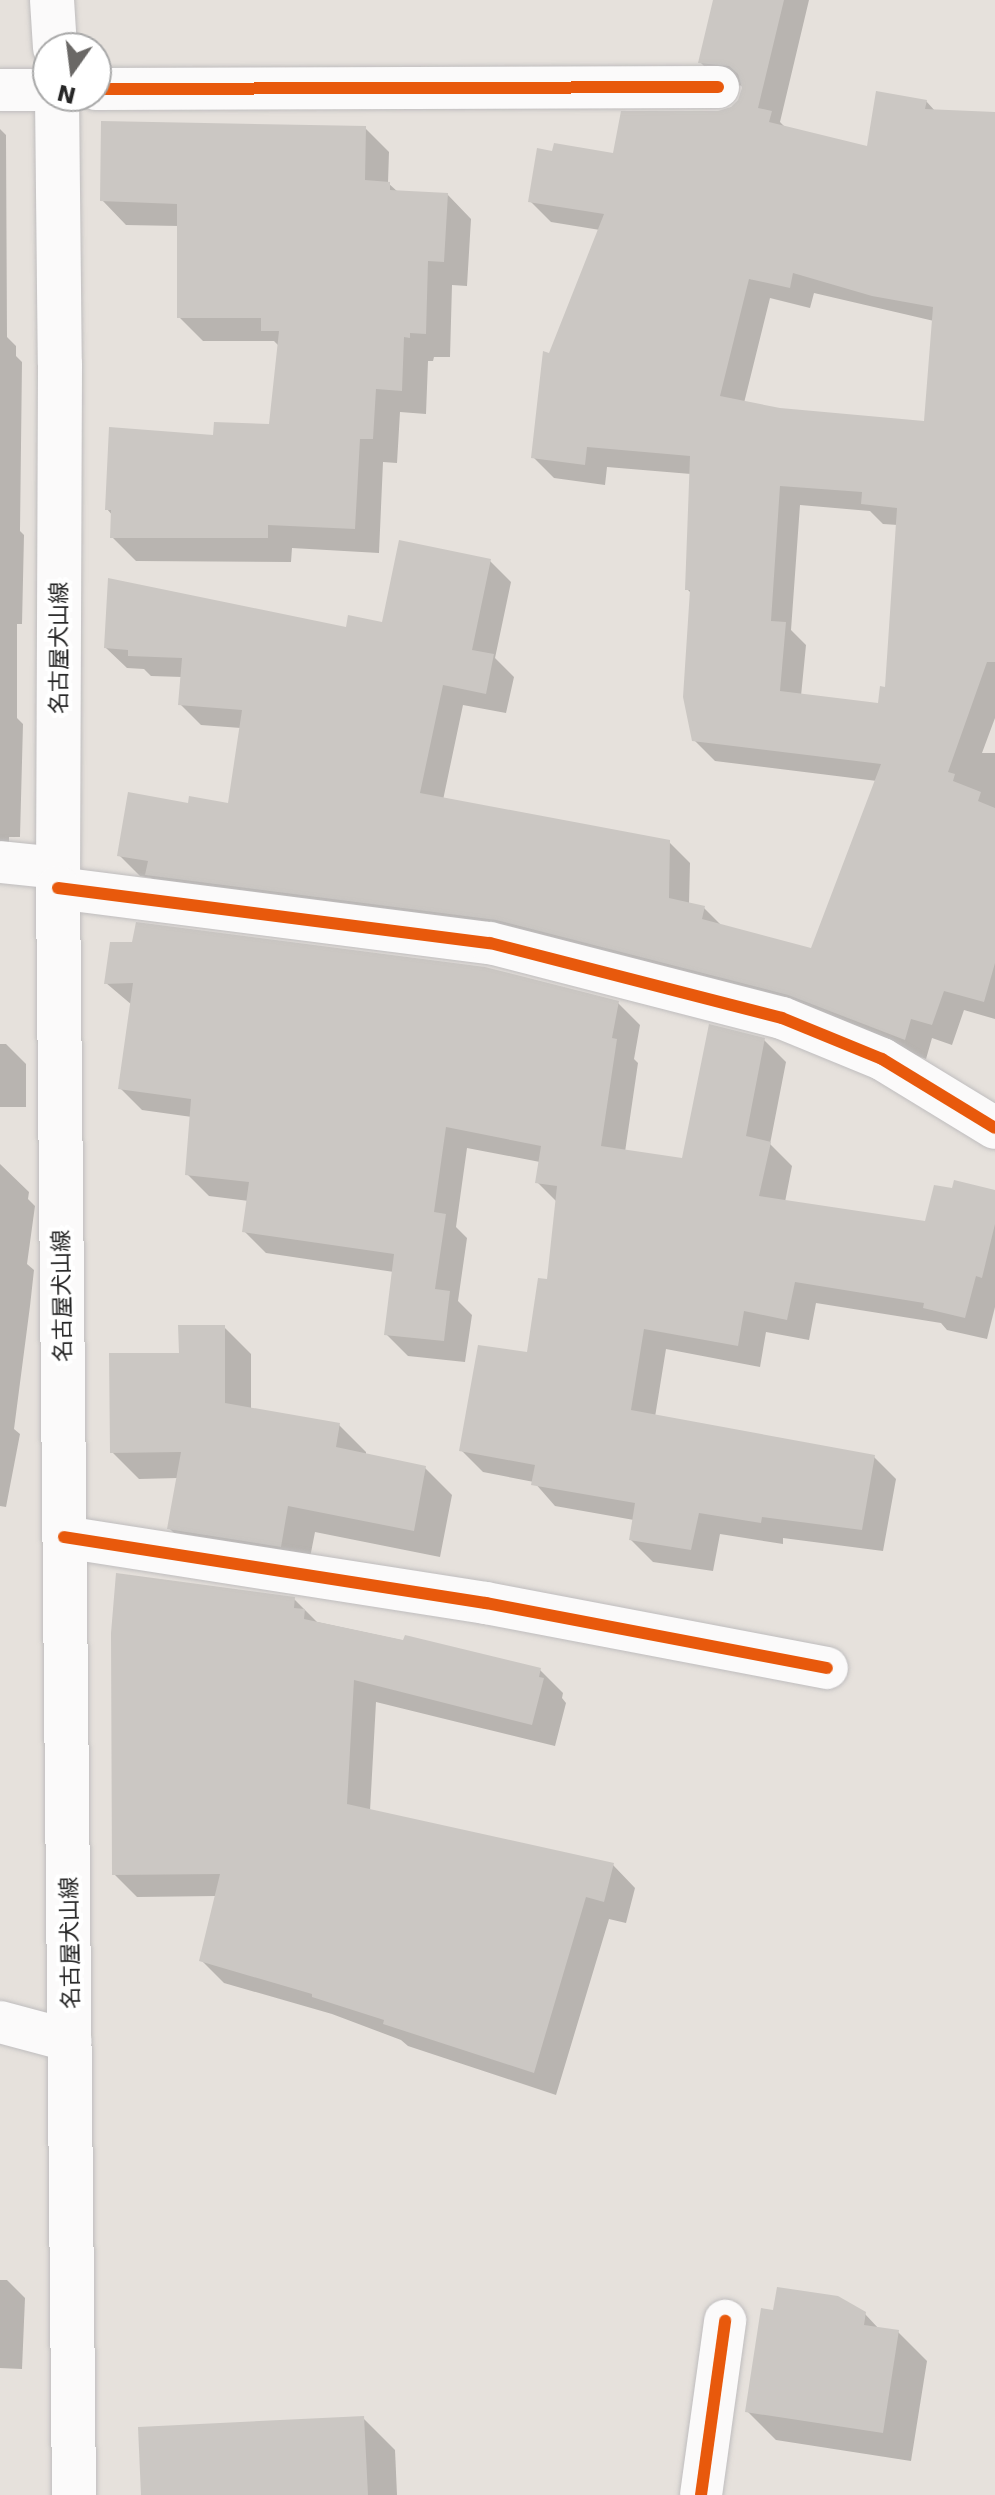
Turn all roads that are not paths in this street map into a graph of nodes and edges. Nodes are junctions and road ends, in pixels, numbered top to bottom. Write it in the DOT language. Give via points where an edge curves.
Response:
graph roads {
  1 [pos="52,0"];
  2 [pos="54,32"];
  3 [pos="718,87"];
  4 [pos="112,89"];
  5 [pos="0,90"];
  6 [pos="32,90"];
  7 [pos="57,112"];
  8 [pos="0,862"];
  9 [pos="58,878"];
  10 [pos="995,1128"];
  11 [pos="64,1537"];
  12 [pos="827,1668"];
  13 [pos="0,2022"];
  14 [pos="71,2041"];
  15 [pos="725,2321"];
  16 [pos="74,2495"];
  17 [pos="701,2495"];
  1 -- 2 [label="main road"];
  3 -- 4 [label="street"];
  5 -- 6 [label="street"];
  7 -- 9 [label="main road, 名古屋犬山線"];
  8 -- 9 [label="street"];
  9 -- 10 [label="street" via="490,943 782,1018 882,1059"];
  9 -- 11 [label="main road, 名古屋犬山線"];
  11 -- 12 [label="street" via="486,1603"];
  11 -- 14 [label="main road, 名古屋犬山線"];
  13 -- 14 [label="street"];
  14 -- 16 [label="main road, 名古屋犬山線"];
  15 -- 17 [label="street"];
}
